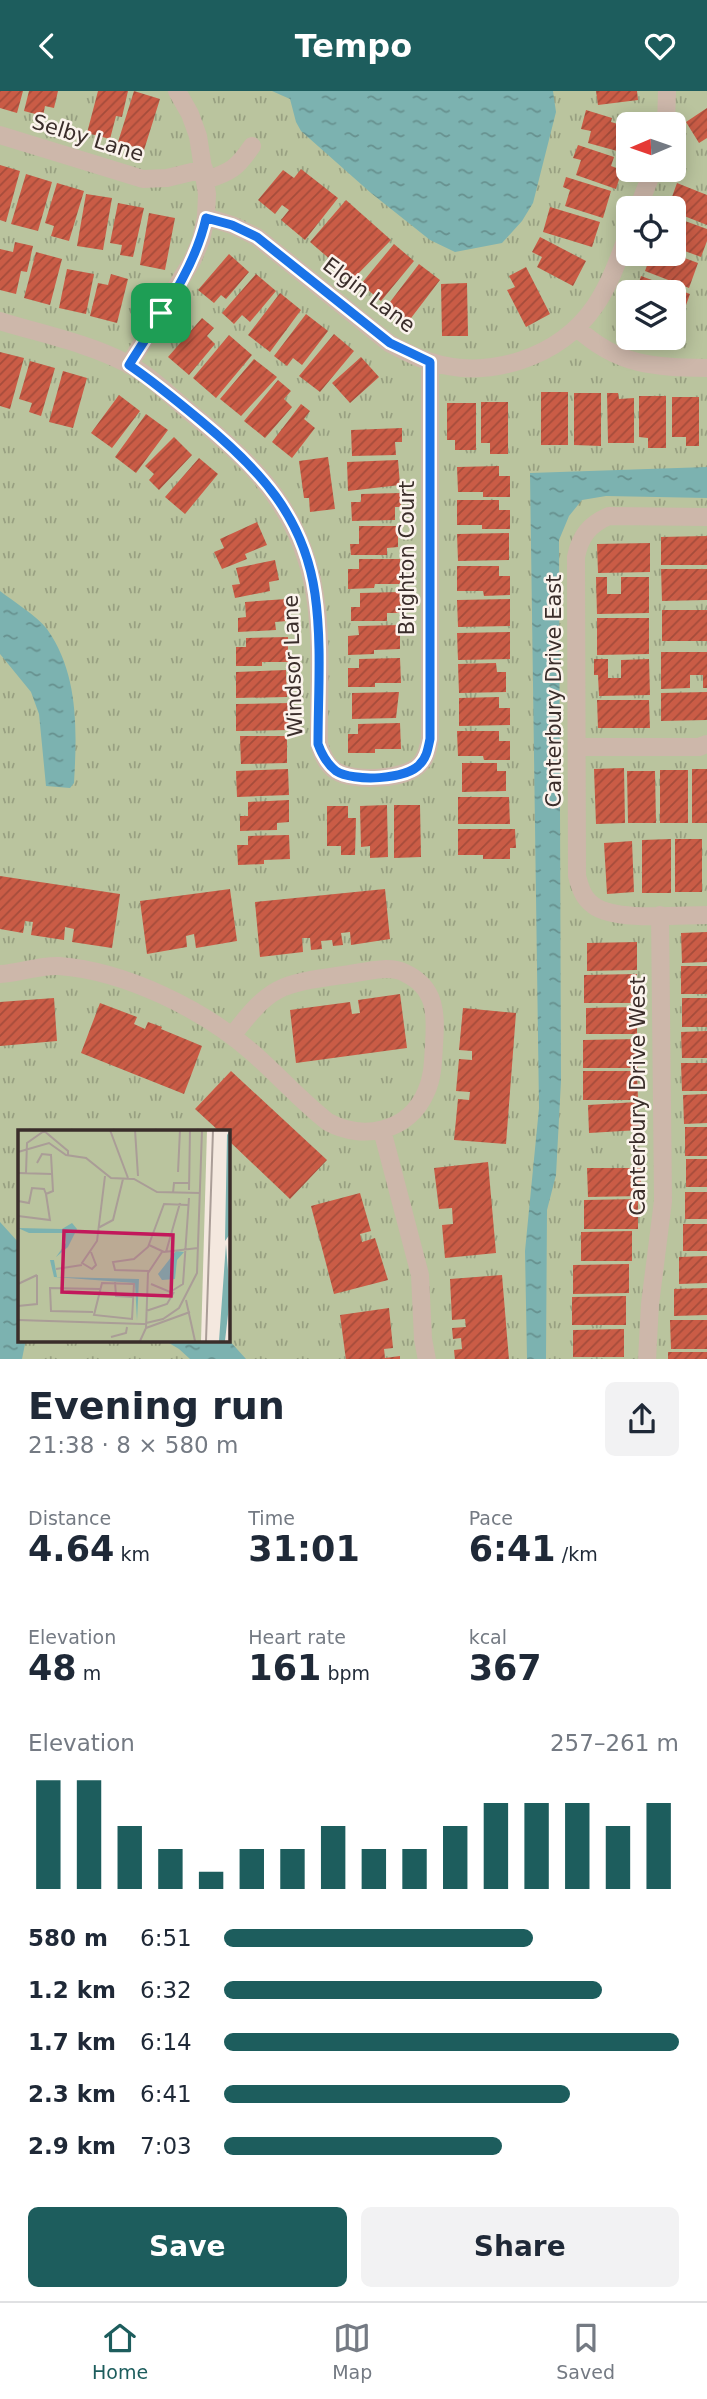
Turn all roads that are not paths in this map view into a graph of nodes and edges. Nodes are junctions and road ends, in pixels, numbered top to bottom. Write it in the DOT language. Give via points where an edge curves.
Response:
graph roads {
  1 [pos="177,91"];
  2 [pos="667,91"];
  3 [pos="666,112"];
  4 [pos="0,135"];
  5 [pos="253,146"];
  6 [pos="205,175"];
  7 [pos="206,218"];
  8 [pos="616,264"];
  9 [pos="0,321"];
  10 [pos="577,328"];
  11 [pos="430,362"];
  12 [pos="129,365"];
  13 [pos="707,368"];
  14 [pos="707,517"];
  15 [pos="707,744"];
  16 [pos="576,747"];
  17 [pos="322,756"];
  18 [pos="660,915"];
  19 [pos="707,915"];
  20 [pos="0,974"];
  21 [pos="232,1036"];
  22 [pos="382,1131"];
  23 [pos="427,1359"];
  24 [pos="647,1359"];
  1 -- 6 [label="street" via="198,136"];
  2 -- 3 [label="street"];
  4 -- 6 [label="street, Selby Lane" via="143,179"];
  5 -- 6 [label="street, Selby Lane" via="227,174"];
  6 -- 7 [label="street"];
  7 -- 11 [label="street, Elgin Lane" via="257,237 390,343"];
  7 -- 12 [label="street" via="192,261"];
  8 -- 10 [label="street, Elgin Lane" via="596,305"];
  9 -- 12 [label="street, Windsor Lane"];
  10 -- 11 [label="street, Elgin Lane" via="546,350 501,366 477,369"];
  10 -- 13 [label="street" via="602,349 627,360"];
  11 -- 17 [label="street, Brighton Court" via="427,754 412,772 400,776 356,777 333,769"];
  12 -- 17 [label="street, Windsor Lane" via="245,459 274,493 297,532 315,594"];
  14 -- 16 [label="street, Canterbury Drive East" via="609,516 583,536 576,557"];
  15 -- 16 [label="street"];
  16 -- 18 [label="street, Canterbury Drive East" via="580,887 593,905 609,913"];
  18 -- 19 [label="street, Canterbury Drive East"];
  18 -- 24 [label="street, Canterbury Drive West" via="663,1189"];
  20 -- 21 [label="street" via="51,966 100,974 167,997"];
  21 -- 22 [label="street" via="328,1122 350,1131"];
  21 -- 22 [label="street" via="256,1005 291,984 382,970 405,972 423,984 434,1004 432,1070 421,1103 404,1120"];
  22 -- 23 [label="street" via="420,1275"];
}
